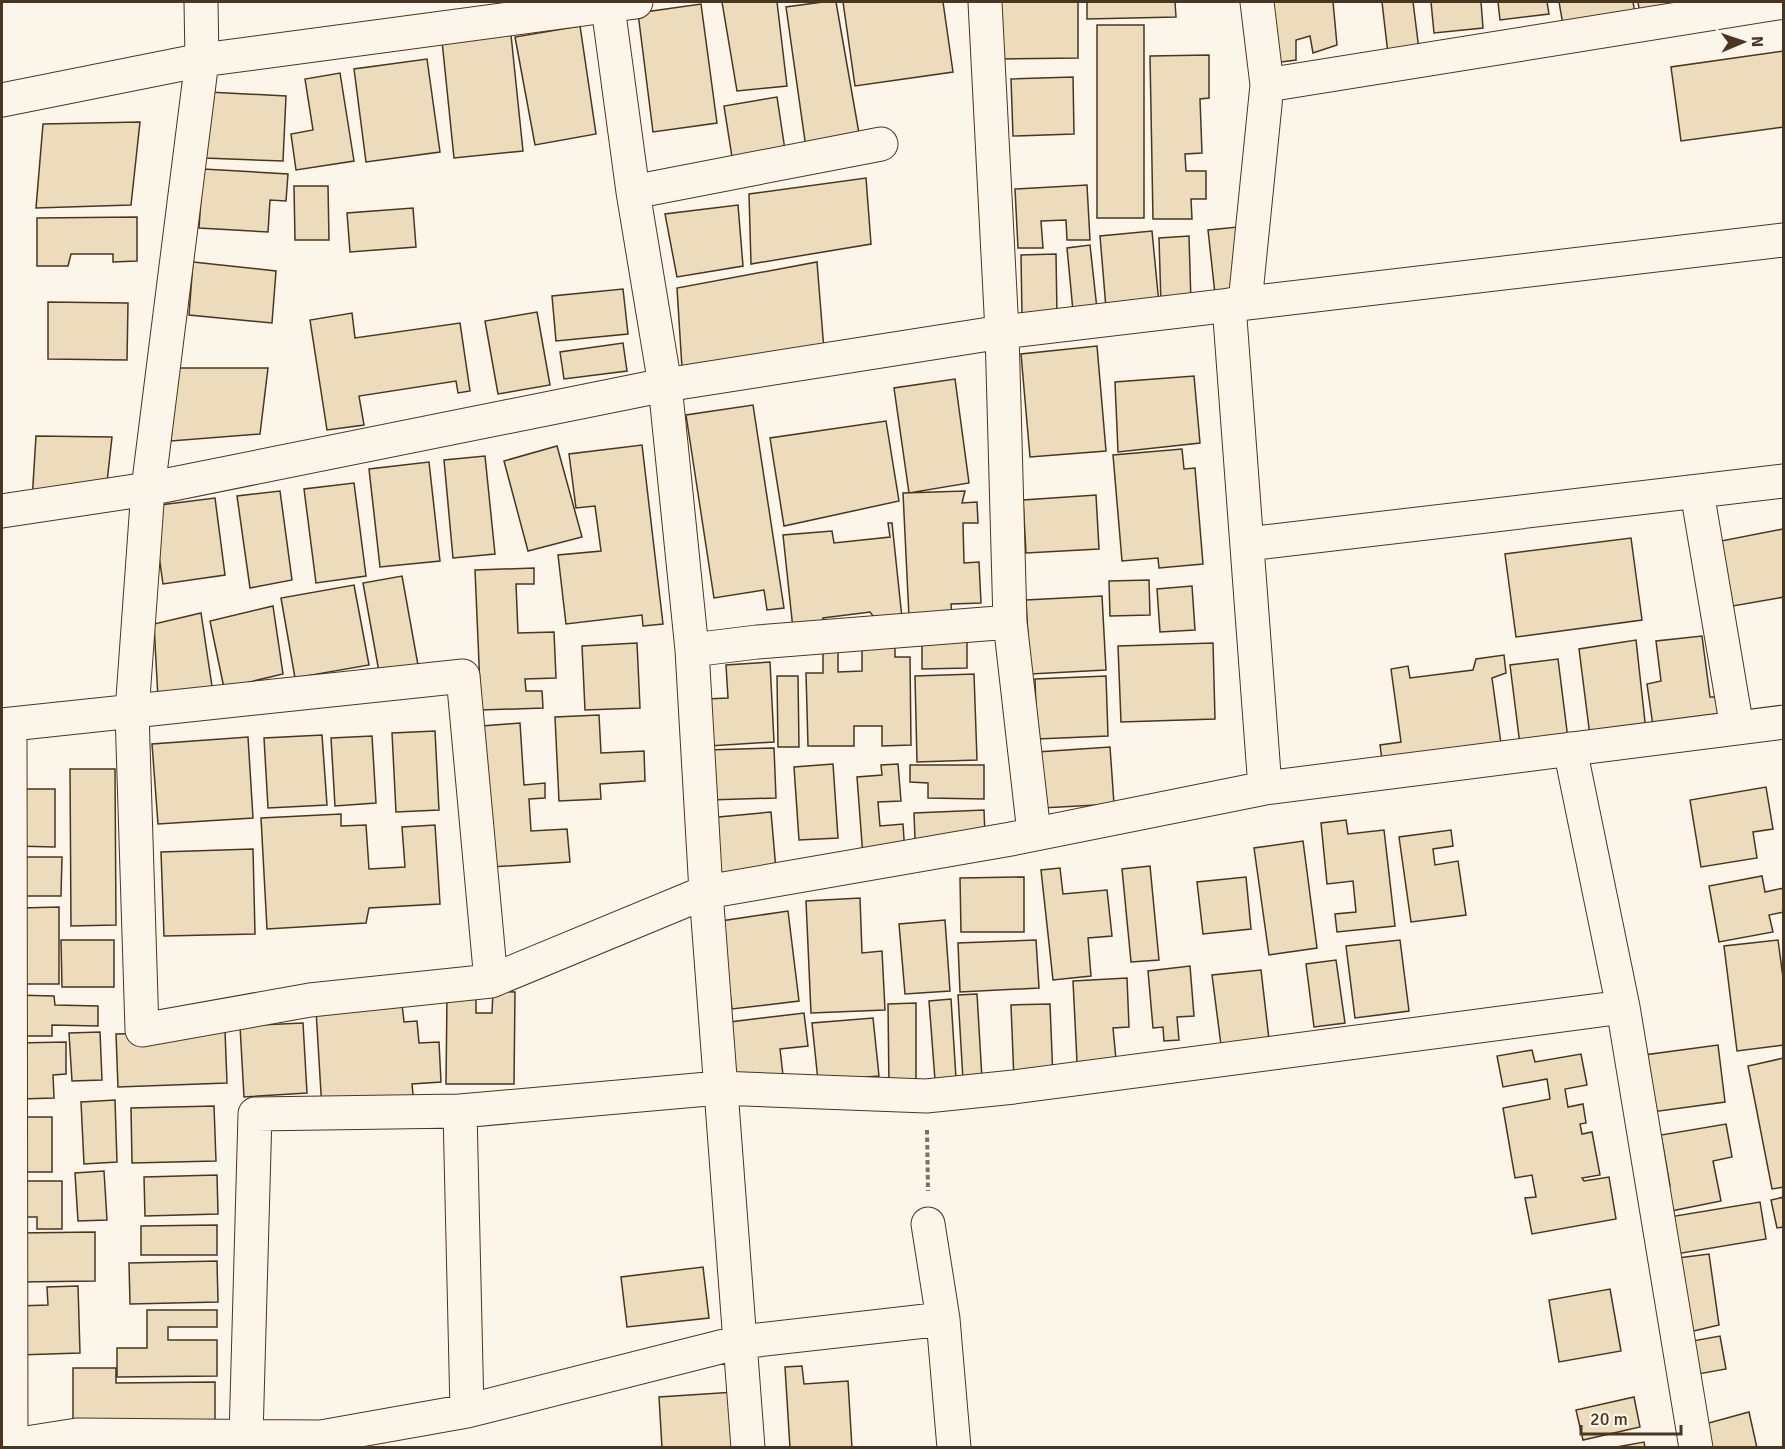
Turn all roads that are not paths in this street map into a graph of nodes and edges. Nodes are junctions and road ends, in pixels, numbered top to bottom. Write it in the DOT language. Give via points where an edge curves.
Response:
graph roads {
  1 [pos="201,2"];
  2 [pos="985,2"];
  3 [pos="1257,2"];
  4 [pos="1784,2"];
  5 [pos="622,4"];
  6 [pos="202,60"];
  7 [pos="1267,85"];
  8 [pos="2,100"];
  9 [pos="881,144"];
  10 [pos="633,192"];
  11 [pos="1784,240"];
  12 [pos="1237,304"];
  13 [pos="1002,332"];
  14 [pos="665,385"];
  15 [pos="1784,481"];
  16 [pos="148,489"];
  17 [pos="1697,492"];
  18 [pos="2,511"];
  19 [pos="1247,544"];
  20 [pos="1010,622"];
  21 [pos="692,650"];
  22 [pos="132,712"];
  23 [pos="1784,722"];
  24 [pos="6,725"];
  25 [pos="1737,728"];
  26 [pos="1570,749"];
  27 [pos="1265,788"];
  28 [pos="1034,833"];
  29 [pos="706,892"];
  30 [pos="491,981"];
  31 [pos="1623,1007"];
  32 [pos="719,1088"];
  33 [pos="460,1111"];
  34 [pos="928,1224"];
  35 [pos="5,1247"];
  36 [pos="943,1319"];
  37 [pos="740,1342"];
  38 [pos="467,1411"];
  39 [pos="246,1437"];
  40 [pos="8,1447"];
  41 [pos="747,1448"];
  42 [pos="954,1448"];
  43 [pos="1696,1448"];
  1 -- 6 [label="street"];
  2 -- 13 [label="street"];
  3 -- 7 [label="street"];
  4 -- 7 [label="street"];
  5 -- 6 [label="street"];
  5 -- 10 [label="street"];
  6 -- 8 [label="street"];
  6 -- 16 [label="street"];
  7 -- 12 [label="street"];
  9 -- 10 [label="street"];
  10 -- 14 [label="street"];
  11 -- 12 [label="street"];
  12 -- 13 [label="street"];
  12 -- 19 [label="street"];
  13 -- 14 [label="street"];
  13 -- 20 [label="street"];
  14 -- 16 [label="street"];
  14 -- 21 [label="street"];
  15 -- 17 [label="street"];
  16 -- 18 [label="street"];
  16 -- 22 [label="street"];
  17 -- 19 [label="street"];
  17 -- 25 [label="street"];
  19 -- 27 [label="street"];
  20 -- 21 [label="street"];
  20 -- 28 [label="street"];
  21 -- 29 [label="street"];
  22 -- 24 [label="street"];
  22 -- 30 [label="street" via="463,676"];
  22 -- 30 [label="street" via="142,1030 310,1000"];
  23 -- 25 [label="street"];
  24 -- 35 [label="street"];
  25 -- 26 [label="street"];
  26 -- 27 [label="street"];
  26 -- 31 [label="street"];
  27 -- 28 [label="street"];
  28 -- 29 [label="street"];
  29 -- 30 [label="street"];
  29 -- 32 [label="street"];
  31 -- 32 [label="street" via="926,1096"];
  31 -- 43 [label="street"];
  32 -- 33 [label="street"];
  32 -- 37 [label="street"];
  33 -- 38 [label="street"];
  33 -- 39 [label="street" via="255,1114"];
  34 -- 36 [label="street"];
  35 -- 40 [label="street"];
  36 -- 37 [label="street"];
  36 -- 42 [label="street"];
  37 -- 38 [label="street"];
  37 -- 41 [label="street"];
  38 -- 39 [label="street" via="321,1437"];
  39 -- 40 [label="street" via="77,1435"];
}
